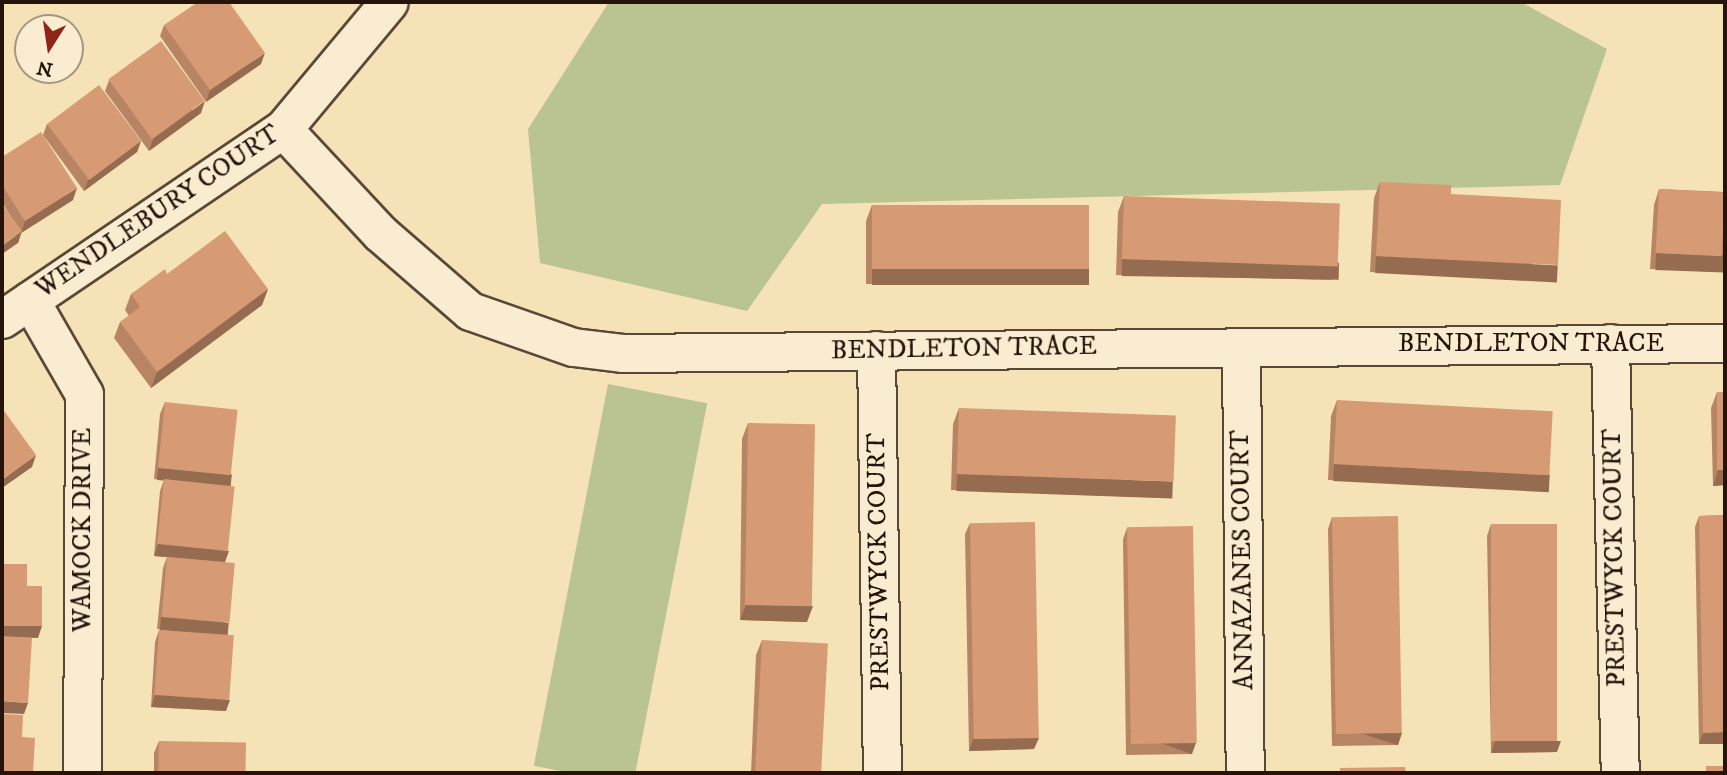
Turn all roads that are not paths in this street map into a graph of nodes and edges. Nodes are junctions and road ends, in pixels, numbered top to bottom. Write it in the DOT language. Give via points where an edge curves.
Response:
graph roads {
  1 [pos="389,2"];
  2 [pos="283,130"];
  3 [pos="16,310"];
  4 [pos="1611,343"];
  5 [pos="1725,343"];
  6 [pos="1241,347"];
  7 [pos="876,351"];
  8 [pos="82,773"];
  9 [pos="881,773"];
  10 [pos="1245,773"];
  11 [pos="1620,773"];
  1 -- 2 [label="street, WENDLEBURY COURT"];
  2 -- 3 [label="street, WENDLEBURY COURT"];
  2 -- 7 [label="street, BENDLETON TRACE" via="430,280 470,311 521,331 622,353"];
  3 -- 8 [label="street, WAMOCK DRIVE" via="84,394"];
  4 -- 5 [label="street, BENDLETON TRACE"];
  4 -- 6 [label="street, BENDLETON TRACE"];
  4 -- 11 [label="street, PRESTWYCK COURT"];
  6 -- 7 [label="street, BENDLETON TRACE"];
  6 -- 10 [label="street, ANNAZANES COURT"];
  7 -- 9 [label="street, PRESTWYCK COURT"];
}
